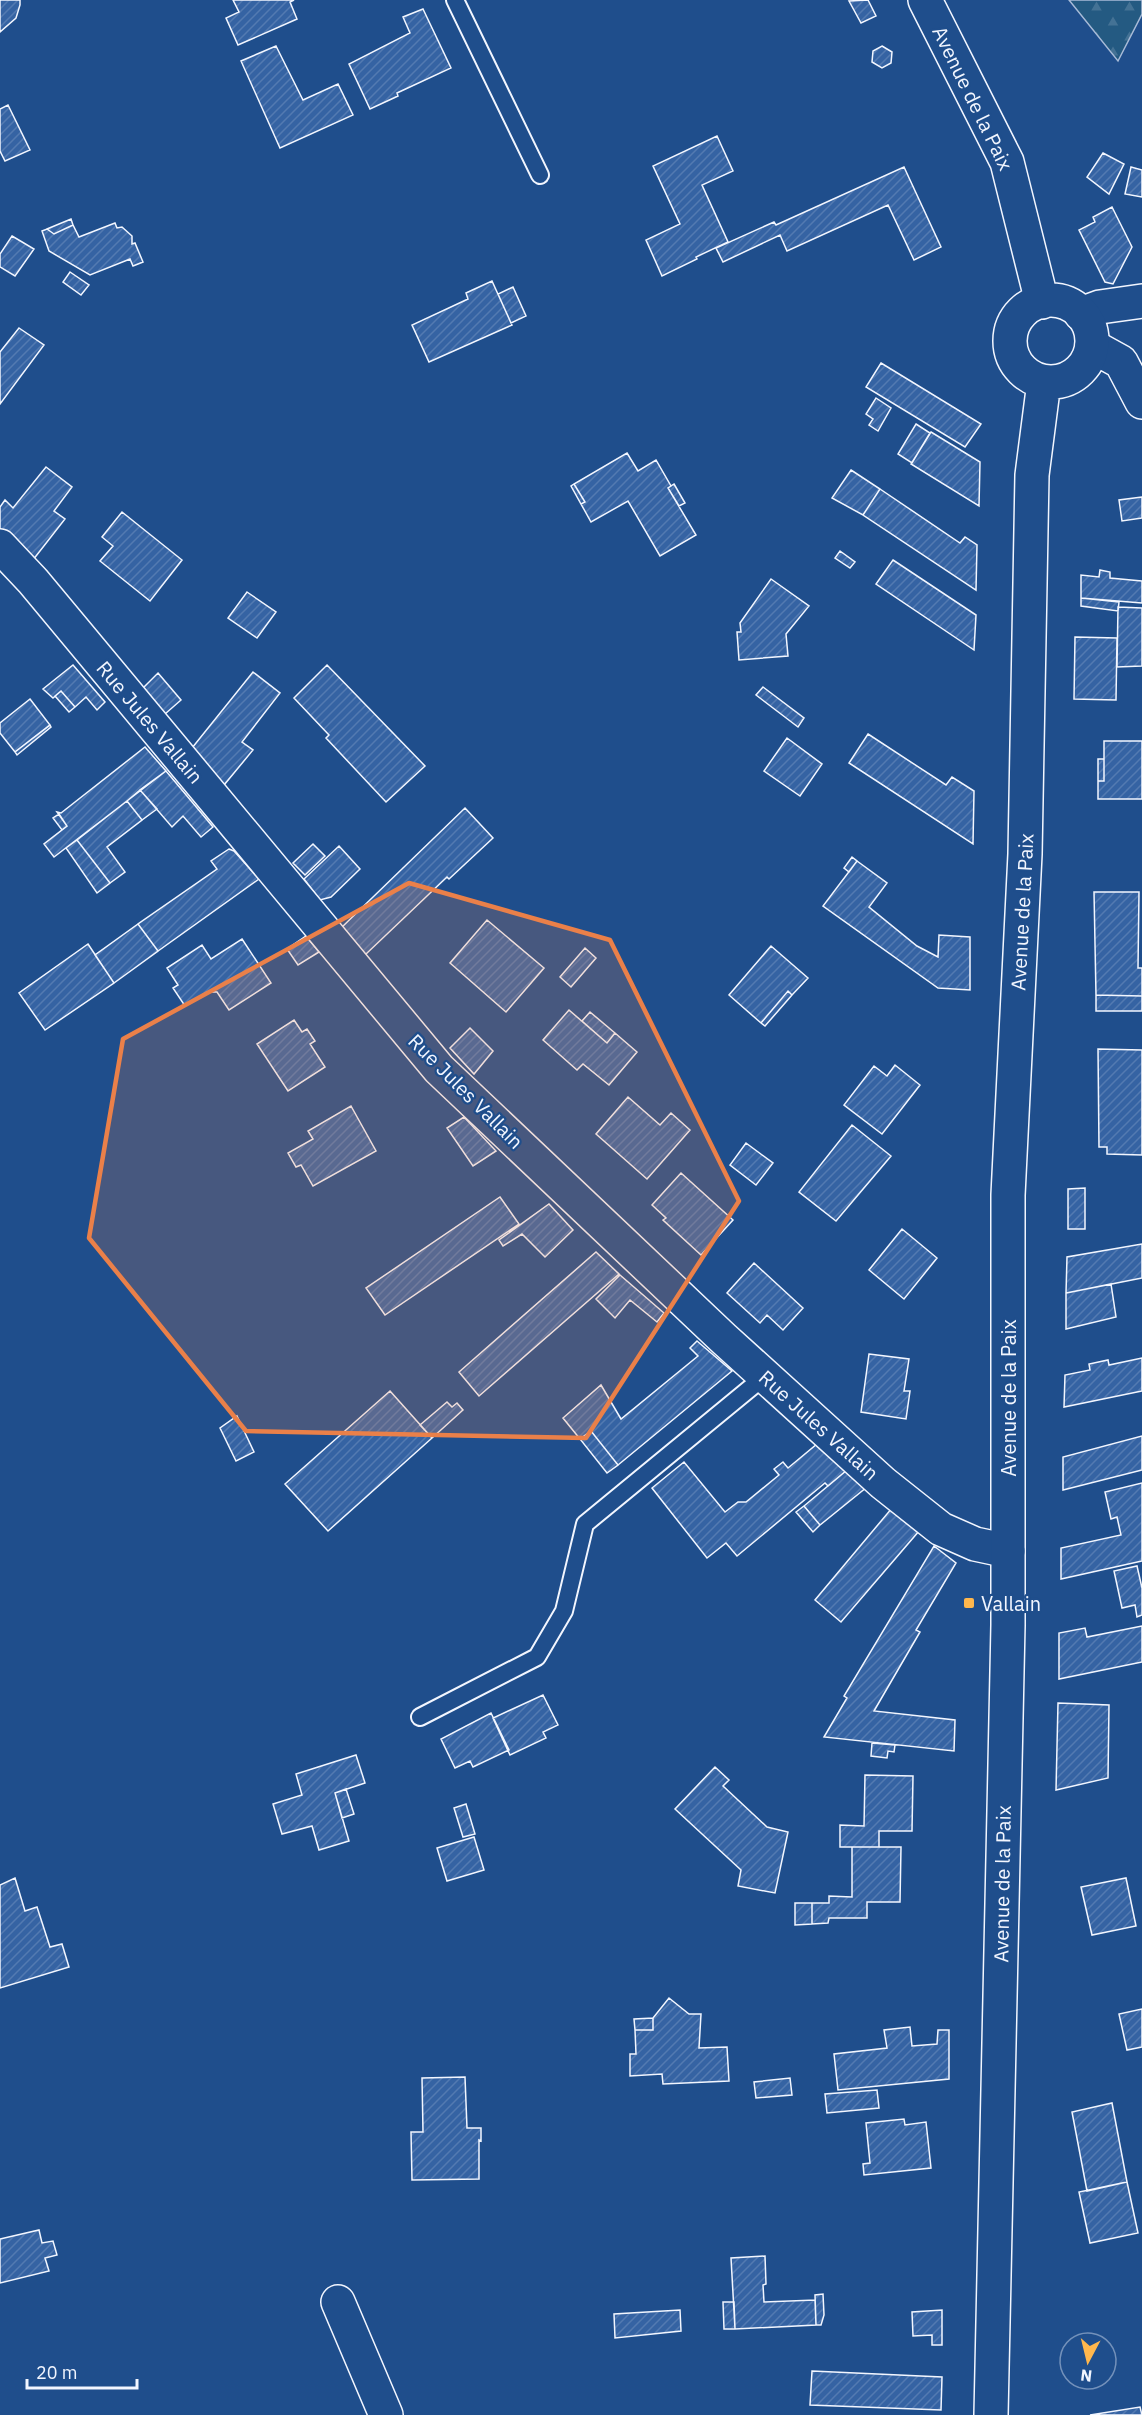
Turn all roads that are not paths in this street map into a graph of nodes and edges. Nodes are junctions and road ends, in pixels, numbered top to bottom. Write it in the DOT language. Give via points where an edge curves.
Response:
graph roads {
  1 [pos="455,0"];
  2 [pos="925,0"];
  3 [pos="540,175"];
  4 [pos="1142,301"];
  5 [pos="1042,302"];
  6 [pos="1081,314"];
  7 [pos="1092,346"];
  8 [pos="1044,382"];
  9 [pos="1142,402"];
  10 [pos="0,546"];
  11 [pos="765,1376"];
  12 [pos="1008,1551"];
  13 [pos="420,1717"];
  14 [pos="338,2302"];
  15 [pos="386,2415"];
  16 [pos="991,2415"];
  1 -- 3 [label="lane"];
  2 -- 5 [label="main road, Avenue de la Paix" via="1007,162"];
  4 -- 6 [label="main road"];
  5 -- 6 [label="main road" via="1064,302"];
  5 -- 8 [label="main road" via="1024,310 1015,320 1010,346 1021,370"];
  6 -- 7 [label="main road" via="1091,332"];
  7 -- 8 [label="main road" via="1088,359 1070,378"];
  7 -- 9 [label="main road" via="1121,362"];
  8 -- 12 [label="main road, Avenue de la Paix" via="1032,475 1025,854 1008,1194"];
  10 -- 11 [label="main road, Rue Jules Vallain" via="439,1069"];
  11 -- 12 [label="main road, Rue Jules Vallain" via="883,1483 941,1528 975,1544"];
  11 -- 13 [label="lane" via="585,1524 564,1611 537,1657"];
  12 -- 16 [label="main road, Avenue de la Paix"];
  14 -- 15 [label="main road"];
}
